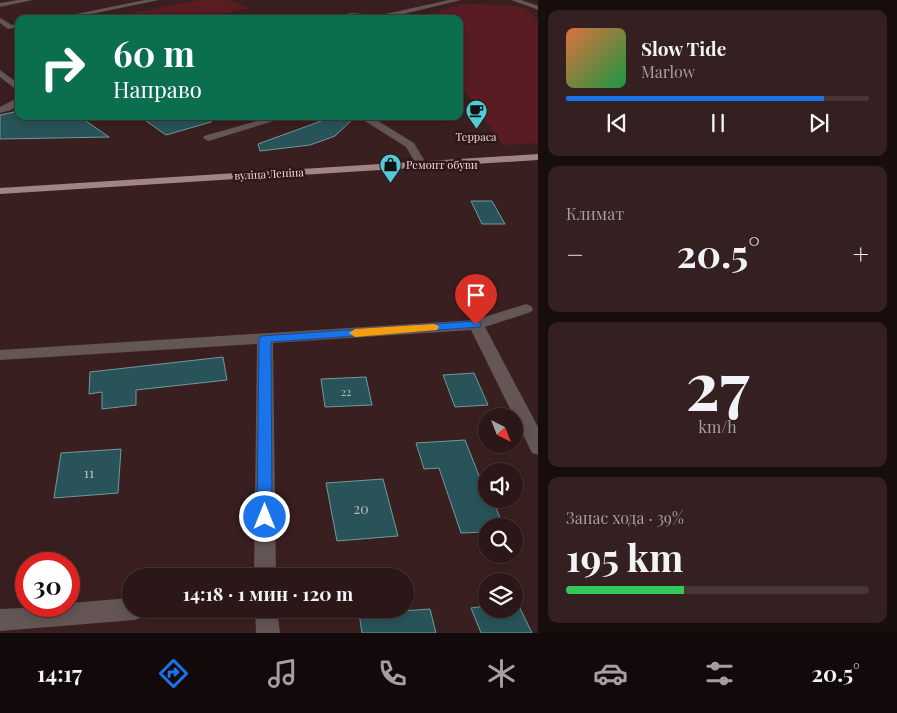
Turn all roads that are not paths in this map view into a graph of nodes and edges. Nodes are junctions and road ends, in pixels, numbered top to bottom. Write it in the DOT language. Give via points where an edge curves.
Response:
graph roads {
  1 [pos="30,0"];
  2 [pos="121,0"];
  3 [pos="156,0"];
  4 [pos="458,0"];
  5 [pos="514,0"];
  6 [pos="131,4"];
  7 [pos="0,5"];
  8 [pos="538,8"];
  9 [pos="83,13"];
  10 [pos="73,15"];
  11 [pos="86,15"];
  12 [pos="347,15"];
  13 [pos="360,15"];
  14 [pos="390,15"];
  15 [pos="0,20"];
  16 [pos="15,26"];
  17 [pos="0,73"];
  18 [pos="15,86"];
  19 [pos="15,103"];
  20 [pos="0,110"];
  21 [pos="271,120"];
  22 [pos="370,120"];
  23 [pos="208,138"];
  24 [pos="538,157"];
  25 [pos="422,165"];
  26 [pos="0,191"];
  27 [pos="526,310"];
  28 [pos="476,325"];
  29 [pos="265,339"];
  30 [pos="0,355"];
  31 [pos="538,448"];
  32 [pos="265,568"];
  33 [pos="122,610"];
  34 [pos="267,618"];
  35 [pos="0,620"];
  36 [pos="268,633"];
  1 -- 7 [label="street"];
  2 -- 6 [label="street"];
  3 -- 6 [label="street"];
  4 -- 14 [label="street"];
  5 -- 8 [label="street"];
  6 -- 9 [label="street"];
  9 -- 10 [label="street"];
  9 -- 11 [label="street"];
  12 -- 13 [label="street"];
  15 -- 16 [label="street"];
  17 -- 18 [label="street"];
  19 -- 20 [label="street"];
  21 -- 23 [label="street"];
  22 -- 25 [label="street" via="410,146"];
  24 -- 25 [label="main road, вуліца Леніна"];
  25 -- 26 [label="main road, вуліца Леніна"];
  27 -- 28 [label="street"];
  28 -- 29 [label="street"];
  28 -- 31 [label="street"];
  29 -- 30 [label="street"];
  29 -- 32 [label="street"];
  33 -- 35 [label="street"];
  34 -- 36 [label="street"];
}
